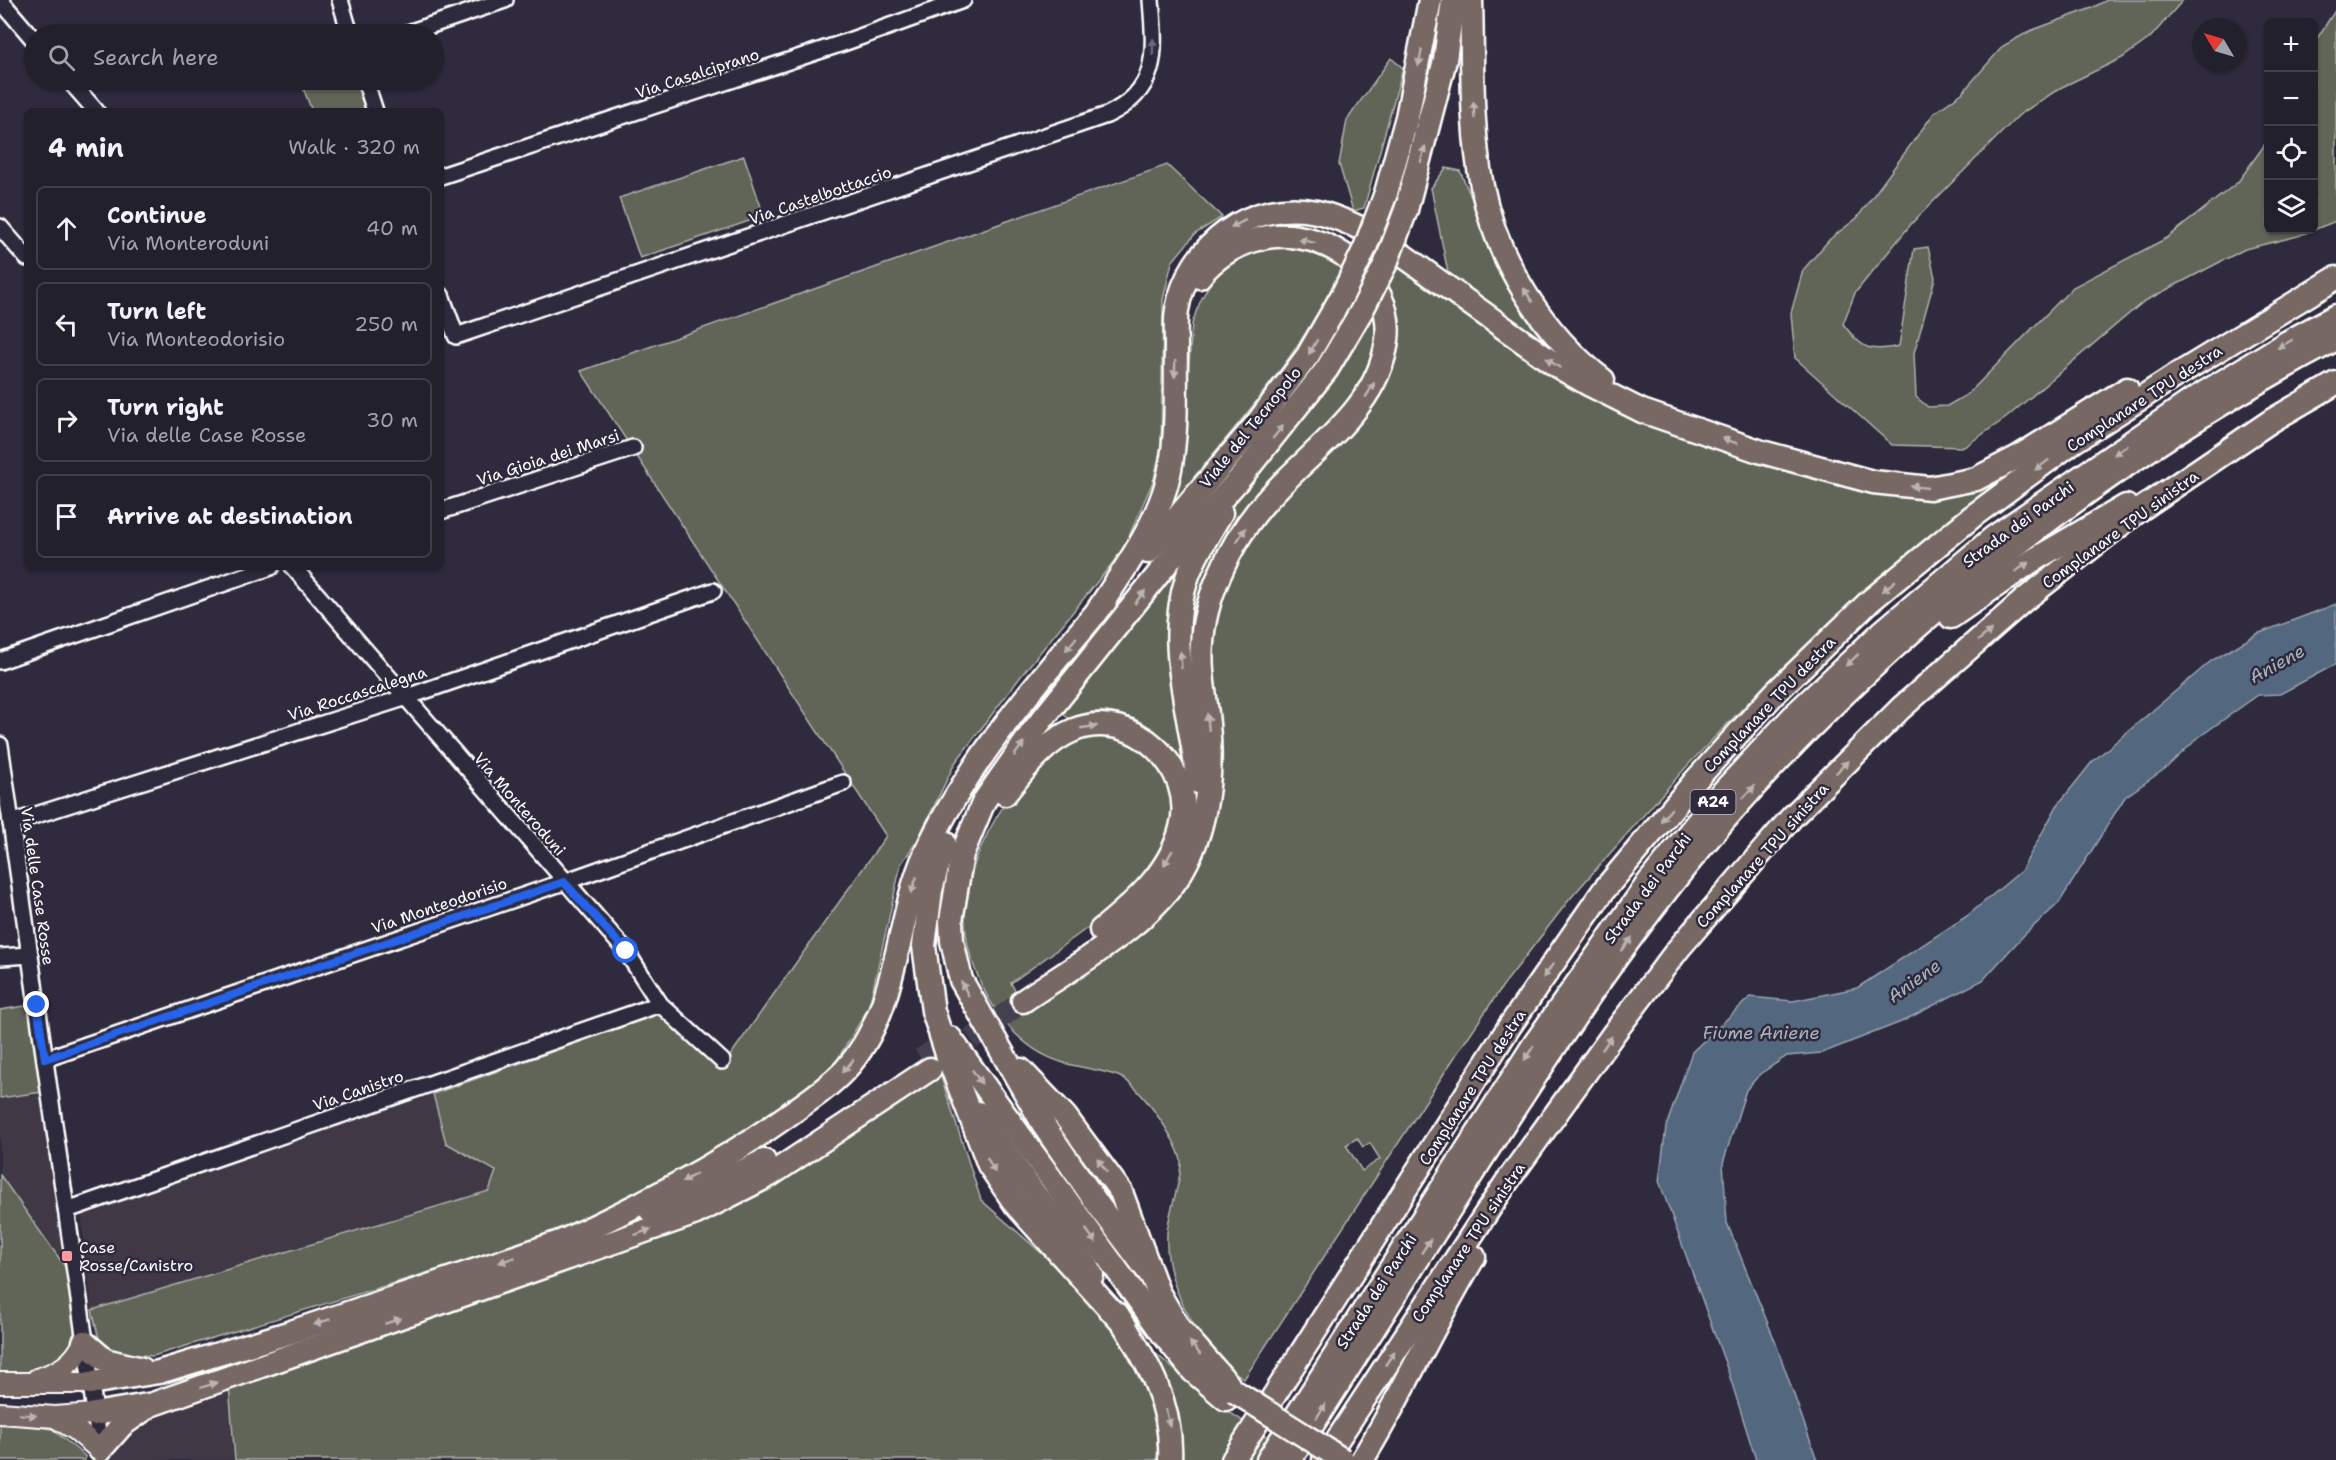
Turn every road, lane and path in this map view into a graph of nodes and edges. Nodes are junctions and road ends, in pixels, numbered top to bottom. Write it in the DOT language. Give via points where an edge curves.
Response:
graph roads {
  1 [pos="0,0"];
  2 [pos="340,0"];
  3 [pos="505,0"];
  4 [pos="963,0"];
  5 [pos="1151,0"];
  6 [pos="1430,0"];
  7 [pos="1453,0"];
  8 [pos="1471,0"];
  9 [pos="347,24"];
  10 [pos="434,24"];
  11 [pos="24,28"];
  12 [pos="78,90"];
  13 [pos="368,90"];
  14 [pos="93,108"];
  15 [pos="374,108"];
  16 [pos="444,175"];
  17 [pos="0,227"];
  18 [pos="24,255"];
  19 [pos="2329,282"];
  20 [pos="444,303"];
  21 [pos="1177,311"];
  22 [pos="2336,316"];
  23 [pos="2336,339"];
  24 [pos="2336,382"];
  25 [pos="1642,411"];
  26 [pos="2271,421"];
  27 [pos="633,448"];
  28 [pos="1241,477"];
  29 [pos="444,510"];
  30 [pos="262,570"];
  31 [pos="296,570"];
  32 [pos="713,591"];
  33 [pos="1096,613"];
  34 [pos="0,661"];
  35 [pos="404,698"];
  36 [pos="1808,728"];
  37 [pos="0,745"];
  38 [pos="843,783"];
  39 [pos="956,794"];
  40 [pos="1201,822"];
  41 [pos="11,823"];
  42 [pos="962,854"];
  43 [pos="564,882"];
  44 [pos="30,955"];
  45 [pos="0,957"];
  46 [pos="660,1004"];
  47 [pos="933,1011"];
  48 [pos="45,1059"];
  49 [pos="722,1061"];
  50 [pos="1574,1092"];
  51 [pos="67,1210"];
  52 [pos="563,1241"];
  53 [pos="84,1342"];
  54 [pos="159,1372"];
  55 [pos="0,1383"];
  56 [pos="90,1383"];
  57 [pos="20,1384"];
  58 [pos="1230,1395"];
  59 [pos="153,1404"];
  60 [pos="0,1413"];
  61 [pos="94,1414"];
  62 [pos="55,1417"];
  63 [pos="101,1455"];
  64 [pos="1170,1460"];
  65 [pos="1233,1460"];
  66 [pos="1268,1460"];
  67 [pos="1290,1460"];
  68 [pos="1322,1460"];
  69 [pos="1343,1460"];
  70 [pos="1362,1460"];
  1 -- 11 [label="street"];
  2 -- 9 [label="street"];
  3 -- 10 [label="street"];
  4 -- 16 [label="street, Via Casalciprano"];
  20 -- 5 [label="street, Via Castelbottaccio, one-way" via="456,336 1107,115 1128,104 1140,91 1154,52"];
  6 -- 33 [label="highway, Viale del Tecnopolo, one-way, bridge" via="1407,117 1386,193 1342,296 1308,355 1257,423"];
  28 -- 7 [label="highway, Viale del Tecnopolo, one-way, bridge" via="1327,369 1386,263 1406,210 1445,60"];
  25 -- 8 [label="highway, one-way" via="1590,371 1549,328 1521,285 1499,239 1483,188 1475,131"];
  12 -- 14 [label="street"];
  13 -- 15 [label="street"];
  17 -- 18 [label="street"];
  19 -- 25 [label="highway, one-way" via="2272,305 1976,479 1930,488 1873,482 1762,452"];
  19 -- 65 [label="highway, Complanare TPU destra, one-way" via="2073,442 1973,516 1870,601 1775,693 1604,890 1509,1027"];
  25 -- 21 [label="highway, one-way" via="1557,366 1376,236 1318,212 1290,210 1263,214 1224,232 1196,264 1185,283"];
  21 -- 33 [label="highway, one-way" via="1175,430 1166,486 1148,532"];
  40 -- 21 [label="highway, one-way" via="1210,742 1202,643 1218,579 1256,514 1372,389 1389,325 1380,294 1357,264 1324,246 1290,237 1250,241 1216,260 1194,283"];
  22 -- 66 [label="highway, Strada dei Parchi / A24, one-way" via="2191,401 1994,537 1822,688 1717,798 1648,883 1541,1034"];
  23 -- 36 [label="highway, Strada dei Parchi / A24" via="2200,415 2008,550"];
  24 -- 26 [label="highway, Complanare TPU sinistra"];
  36 -- 26 [label="highway, one-way" via="1854,700 1974,599"];
  50 -- 26 [label="highway, Complanare TPU sinistra, one-way" via="1679,948 1792,817 1901,708 2024,600 2138,511"];
  27 -- 29 [label="street, Via Gioia dei Marsi"];
  40 -- 28 [label="highway, one-way" via="1196,762 1183,697 1180,612 1193,564"];
  42 -- 28 [label="highway, one-way" via="984,801 1033,731 1192,532"];
  30 -- 34 [label="street"];
  31 -- 35 [label="street, Via Monteroduni"];
  32 -- 35 [label="street, Via Roccascalegna"];
  33 -- 39 [label="highway, Viale del Tecnopolo, one-way" via="987,749"];
  35 -- 41 [label="street, Via Roccascalegna"];
  35 -- 43 [label="street, Via Monteroduni"];
  67 -- 36 [label="highway, Strada dei Parchi / A24, one-way" via="1547,1057 1605,973 1733,809"];
  37 -- 41 [label="street, Via delle Case Rosse"];
  38 -- 43 [label="street, Via Monteodorisio"];
  39 -- 47 [label="highway" via="926,919 926,968"];
  39 -- 52 [label="highway, one-way" via="918,874 879,1014 864,1046 845,1070 814,1097 732,1152 628,1211"];
  42 -- 40 [label="highway, one-way" via="1038,755 1056,740 1082,728 1110,726 1134,732 1151,742 1175,772 1185,808 1178,839 1145,892 1019,998 1151,910 1185,866"];
  41 -- 44 [label="street, Via delle Case Rosse"];
  58 -- 42 [label="highway, one-way" via="1179,1328 1158,1292 1121,1192 1065,1116 993,1040 961,980 951,921"];
  43 -- 46 [label="street, Via Monteroduni" via="626,951"];
  43 -- 48 [label="street, Via Monteodorisio"];
  44 -- 45 [label="street"];
  44 -- 48 [label="street, Via delle Case Rosse"];
  46 -- 49 [label="street, Via Monteroduni"];
  46 -- 51 [label="street, Via Canistro"];
  47 -- 58 [label="highway, one-way" via="1163,1335 1192,1371"];
  47 -- 64 [label="highway, one-way" via="962,1092 1070,1239 1141,1350 1169,1416"];
  48 -- 51 [label="street, Via delle Case Rosse"];
  68 -- 50 [label="highway, Complanare TPU sinistra, one-way" via="1506,1183"];
  50 -- 70 [label="highway" via="1438,1316 1414,1369"];
  51 -- 53 [label="street, Via delle Case Rosse"];
  52 -- 54 [label="highway, one-way"];
  59 -- 52 [label="highway, one-way" via="696,1213 770,1175 926,1064 758,1165 685,1199"];
  53 -- 54 [label="highway" via="115,1365"];
  53 -- 56 [label="street, Via delle Case Rosse"];
  53 -- 57 [label="main road" via="65,1368"];
  54 -- 56 [label="highway"];
  55 -- 57 [label="main road"];
  56 -- 57 [label="main road"];
  56 -- 61 [label="street, Via delle Case Rosse"];
  58 -- 68 [label="highway"];
  58 -- 69 [label="highway, bridge"];
  59 -- 61 [label="highway"];
  59 -- 63 [label="highway" via="122,1425"];
  60 -- 62 [label="main road, one-way"];
  61 -- 62 [label="main road"];
  61 -- 63 [label="street, Via delle Case Rosse"];
  62 -- 63 [label="main road" via="76,1430"];
}
